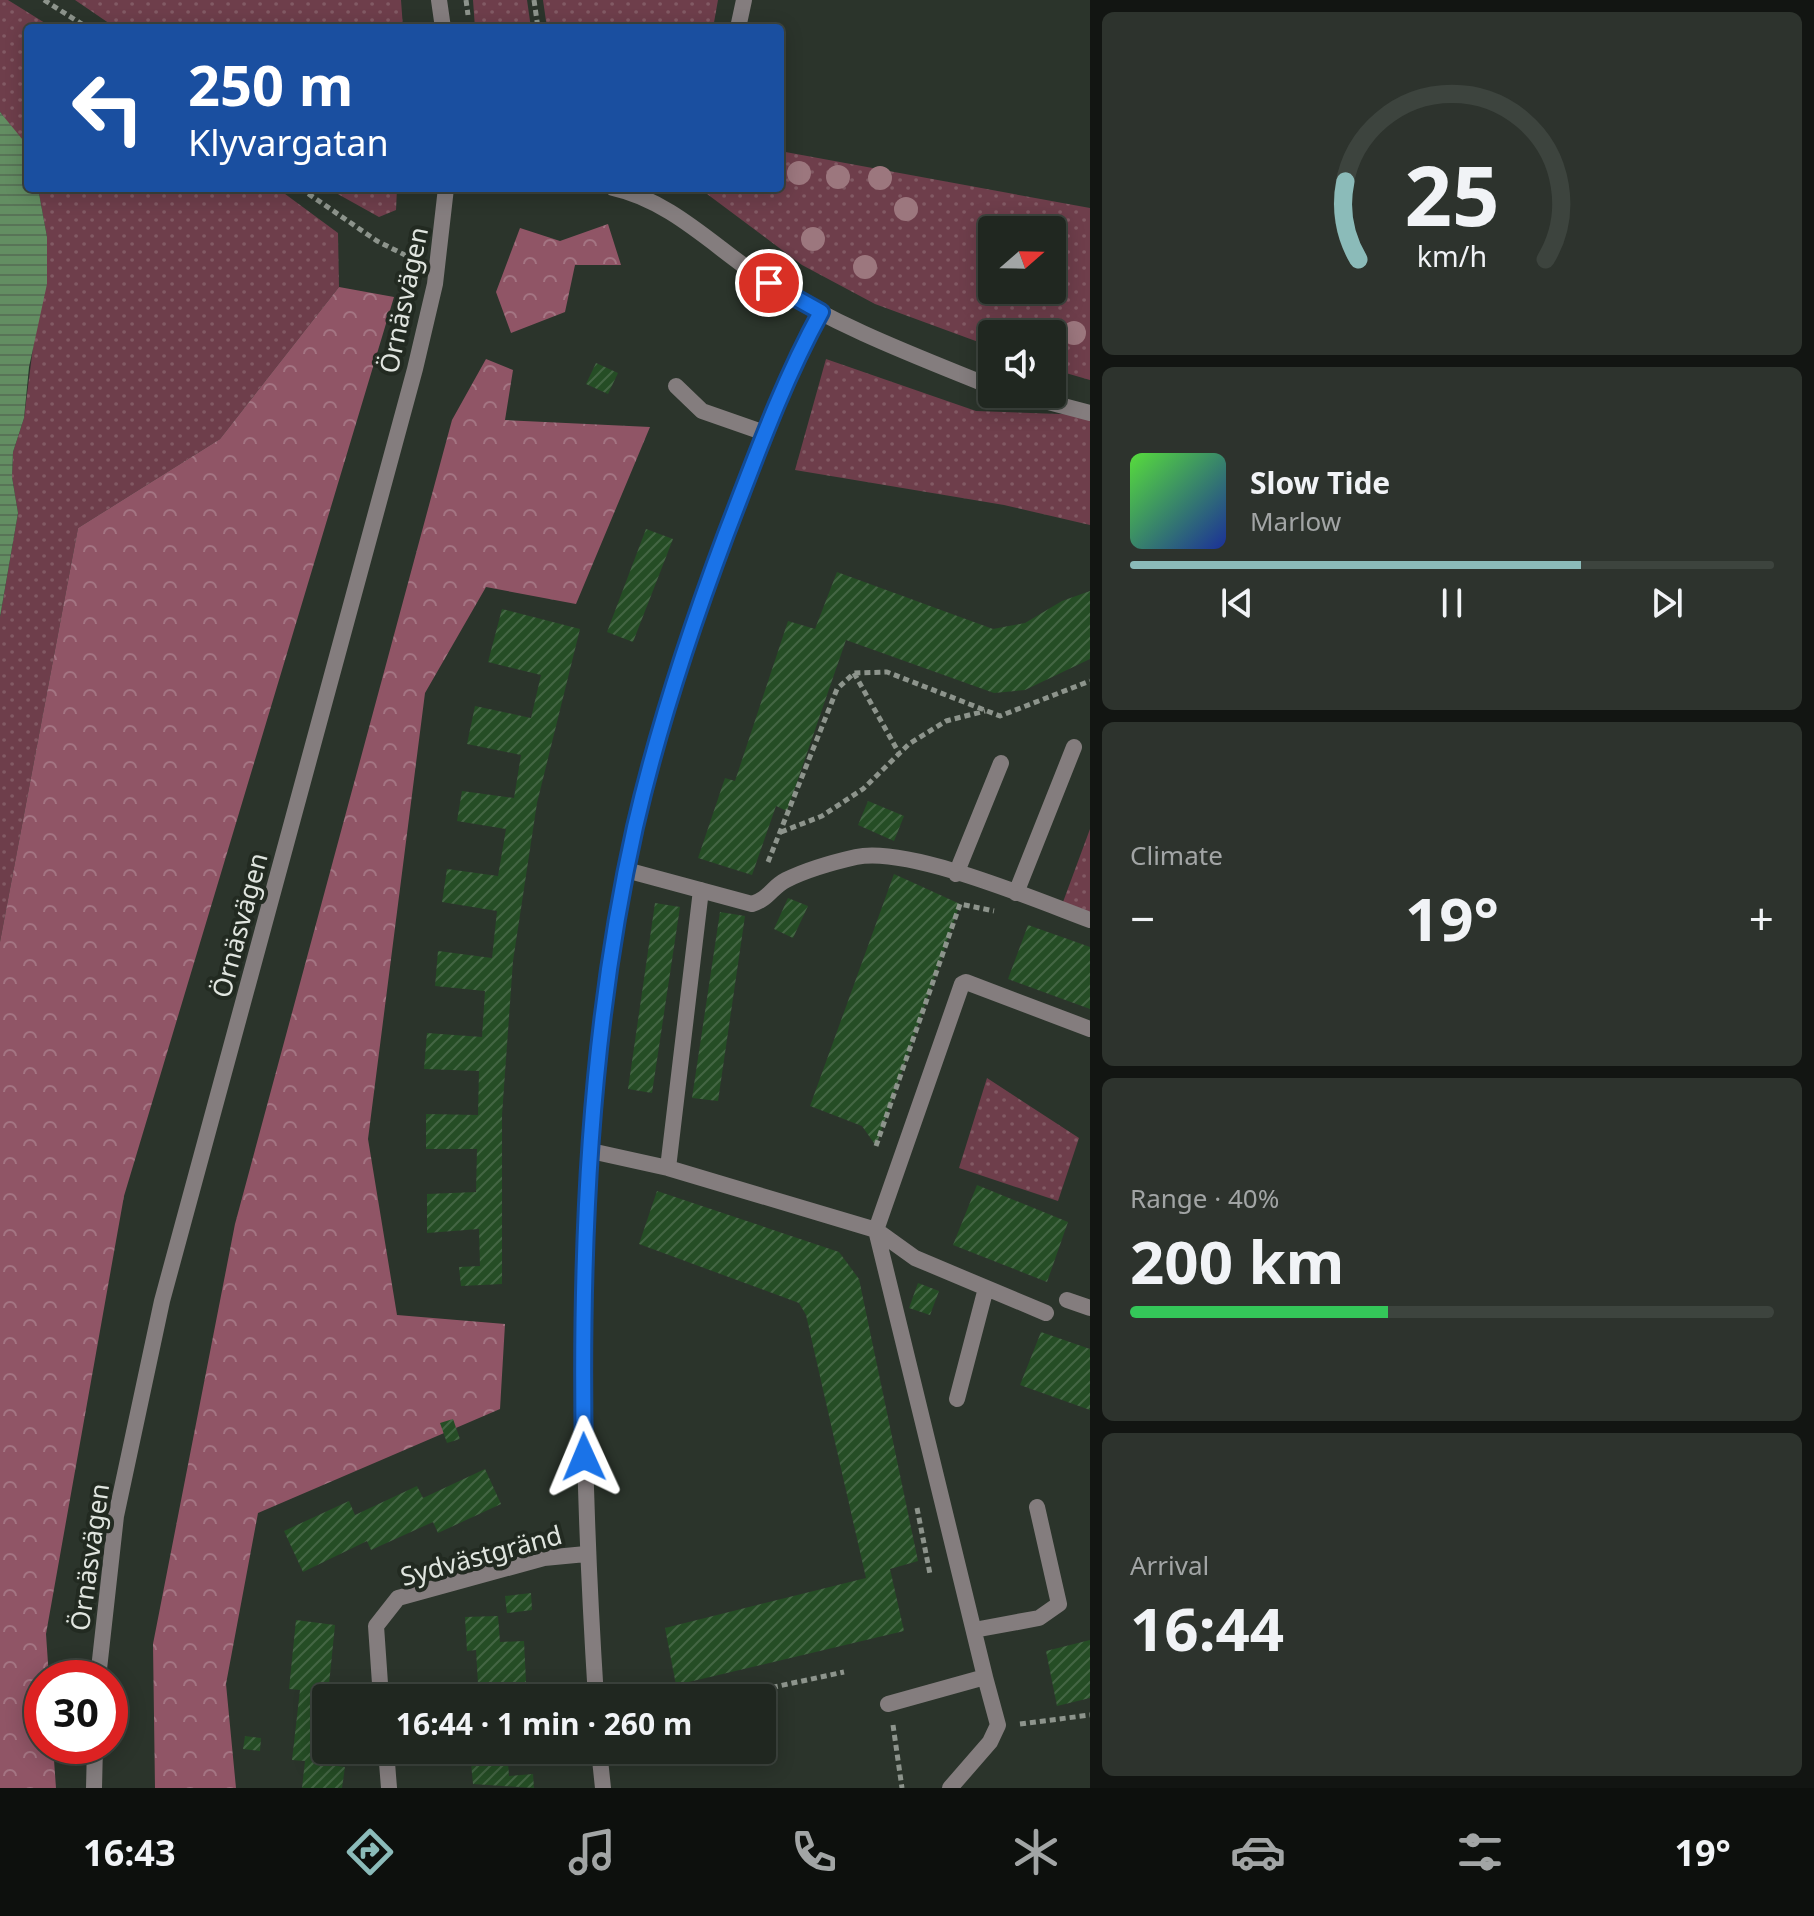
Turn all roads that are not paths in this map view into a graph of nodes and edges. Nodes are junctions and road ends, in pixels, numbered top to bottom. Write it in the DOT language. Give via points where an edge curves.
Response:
graph roads {
  1 [pos="439,0"];
  2 [pos="744,0"];
  3 [pos="442,24"];
  4 [pos="739,24"];
  5 [pos="446,192"];
  6 [pos="656,194"];
  7 [pos="821,312"];
  8 [pos="978,381"];
  9 [pos="676,386"];
  10 [pos="1066,407"];
  11 [pos="1090,413"];
  12 [pos="765,433"];
  13 [pos="1074,747"];
  14 [pos="1001,763"];
  15 [pos="626,870"];
  16 [pos="956,874"];
  17 [pos="701,890"];
  18 [pos="1016,893"];
  19 [pos="1090,920"];
  20 [pos="1090,1029"];
  21 [pos="591,1151"];
  22 [pos="668,1168"];
  23 [pos="876,1230"];
  24 [pos="986,1288"];
  25 [pos="1067,1300"];
  26 [pos="1090,1308"];
  27 [pos="1046,1313"];
  28 [pos="957,1399"];
  29 [pos="1037,1507"];
  30 [pos="586,1554"];
  31 [pos="974,1630"];
  32 [pos="100,1660"];
  33 [pos="985,1677"];
  34 [pos="380,1684"];
  35 [pos="595,1684"];
  36 [pos="888,1704"];
  37 [pos="95,1764"];
  38 [pos="387,1764"];
  39 [pos="600,1764"];
  40 [pos="94,1788"];
  41 [pos="389,1788"];
  42 [pos="603,1788"];
  43 [pos="950,1788"];
  1 -- 3 [label="street"];
  2 -- 4 [label="street"];
  5 -- 32 [label="street, Örnäsvägen" via="437,268 411,384 162,1301 116,1516"];
  6 -- 7 [label="street" via="769,283"];
  7 -- 8 [label="street"];
  7 -- 12 [label="street"];
  9 -- 12 [label="street" via="702,411"];
  10 -- 11 [label="street"];
  12 -- 15 [label="street" via="679,665"];
  13 -- 18 [label="street"];
  14 -- 16 [label="street"];
  15 -- 17 [label="street"];
  15 -- 21 [label="street" via="599,1047"];
  16 -- 17 [label="street" via="900,856 857,857 784,881 765,901 752,904"];
  16 -- 18 [label="street"];
  17 -- 22 [label="street"];
  18 -- 19 [label="street"];
  20 -- 23 [label="street" via="962,984"];
  21 -- 22 [label="street"];
  21 -- 30 [label="street" via="584,1341"];
  22 -- 23 [label="street"];
  23 -- 24 [label="street" via="915,1258"];
  23 -- 31 [label="street"];
  24 -- 27 [label="street"];
  24 -- 28 [label="street"];
  25 -- 26 [label="street"];
  29 -- 31 [label="street" via="1059,1604 1039,1618"];
  30 -- 34 [label="street, Sydvästgränd" via="544,1558 398,1598 376,1626"];
  30 -- 35 [label="street"];
  31 -- 33 [label="street"];
  33 -- 36 [label="street"];
  33 -- 43 [label="street" via="998,1725"];
  37 -- 40 [label="street"];
  38 -- 41 [label="street"];
  39 -- 42 [label="street"];
}
